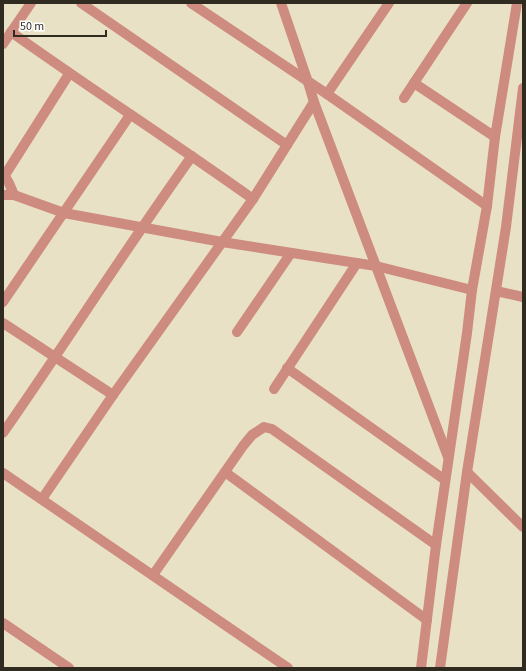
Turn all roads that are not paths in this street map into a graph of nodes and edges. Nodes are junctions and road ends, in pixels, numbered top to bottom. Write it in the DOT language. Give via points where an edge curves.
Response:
graph roads {
  1 [pos="31,3"];
  2 [pos="81,3"];
  3 [pos="190,3"];
  4 [pos="281,3"];
  5 [pos="389,3"];
  6 [pos="467,3"];
  7 [pos="517,3"];
  8 [pos="12,32"];
  9 [pos="3,44"];
  10 [pos="70,74"];
  11 [pos="308,82"];
  12 [pos="414,82"];
  13 [pos="523,88"];
  14 [pos="327,94"];
  15 [pos="404,98"];
  16 [pos="314,102"];
  17 [pos="130,115"];
  18 [pos="495,137"];
  19 [pos="287,145"];
  20 [pos="192,156"];
  21 [pos="4,174"];
  22 [pos="3,195"];
  23 [pos="14,195"];
  24 [pos="253,199"];
  25 [pos="487,206"];
  26 [pos="64,213"];
  27 [pos="142,226"];
  28 [pos="222,242"];
  29 [pos="291,253"];
  30 [pos="357,263"];
  31 [pos="376,266"];
  32 [pos="472,290"];
  33 [pos="496,291"];
  34 [pos="523,297"];
  35 [pos="3,302"];
  36 [pos="3,323"];
  37 [pos="237,332"];
  38 [pos="55,357"];
  39 [pos="288,368"];
  40 [pos="274,389"];
  41 [pos="113,395"];
  42 [pos="3,433"];
  43 [pos="448,459"];
  44 [pos="3,472"];
  45 [pos="224,472"];
  46 [pos="467,472"];
  47 [pos="445,480"];
  48 [pos="42,499"];
  49 [pos="523,527"];
  50 [pos="436,545"];
  51 [pos="153,575"];
  52 [pos="427,620"];
  53 [pos="3,623"];
  54 [pos="68,668"];
  55 [pos="288,668"];
  56 [pos="421,668"];
  57 [pos="440,668"];
  1 -- 8 [label="street"];
  2 -- 19 [label="street"];
  3 -- 11 [label="street"];
  4 -- 11 [label="street"];
  5 -- 14 [label="street"];
  6 -- 12 [label="street"];
  7 -- 18 [label="street"];
  8 -- 9 [label="street"];
  8 -- 10 [label="street"];
  10 -- 17 [label="street"];
  10 -- 21 [label="street"];
  11 -- 14 [label="street"];
  11 -- 16 [label="street"];
  12 -- 15 [label="street"];
  12 -- 18 [label="street"];
  13 -- 33 [label="street"];
  14 -- 25 [label="street"];
  16 -- 19 [label="street"];
  16 -- 31 [label="street"];
  17 -- 20 [label="street"];
  17 -- 26 [label="street"];
  18 -- 25 [label="street"];
  19 -- 24 [label="street"];
  20 -- 24 [label="street"];
  20 -- 27 [label="street"];
  21 -- 23 [label="street"];
  22 -- 23 [label="street"];
  23 -- 26 [label="street"];
  24 -- 28 [label="street"];
  25 -- 32 [label="street"];
  26 -- 27 [label="street"];
  26 -- 35 [label="street"];
  27 -- 28 [label="street"];
  27 -- 38 [label="street"];
  28 -- 29 [label="street"];
  28 -- 41 [label="street"];
  29 -- 30 [label="street"];
  29 -- 37 [label="street"];
  30 -- 31 [label="street"];
  30 -- 39 [label="street"];
  31 -- 32 [label="street"];
  31 -- 43 [label="street"];
  32 -- 43 [label="street"];
  33 -- 34 [label="street"];
  33 -- 46 [label="street"];
  36 -- 38 [label="street"];
  38 -- 41 [label="street"];
  38 -- 42 [label="street"];
  39 -- 40 [label="street"];
  39 -- 47 [label="street"];
  41 -- 48 [label="street"];
  43 -- 47 [label="street"];
  44 -- 48 [label="street"];
  45 -- 50 [label="street" via="252,435 264,427 272,429"];
  45 -- 51 [label="street"];
  45 -- 52 [label="street"];
  46 -- 49 [label="street"];
  46 -- 57 [label="street"];
  47 -- 50 [label="street"];
  48 -- 51 [label="street"];
  50 -- 52 [label="street"];
  51 -- 55 [label="street"];
  52 -- 56 [label="street"];
  53 -- 54 [label="street"];
}
